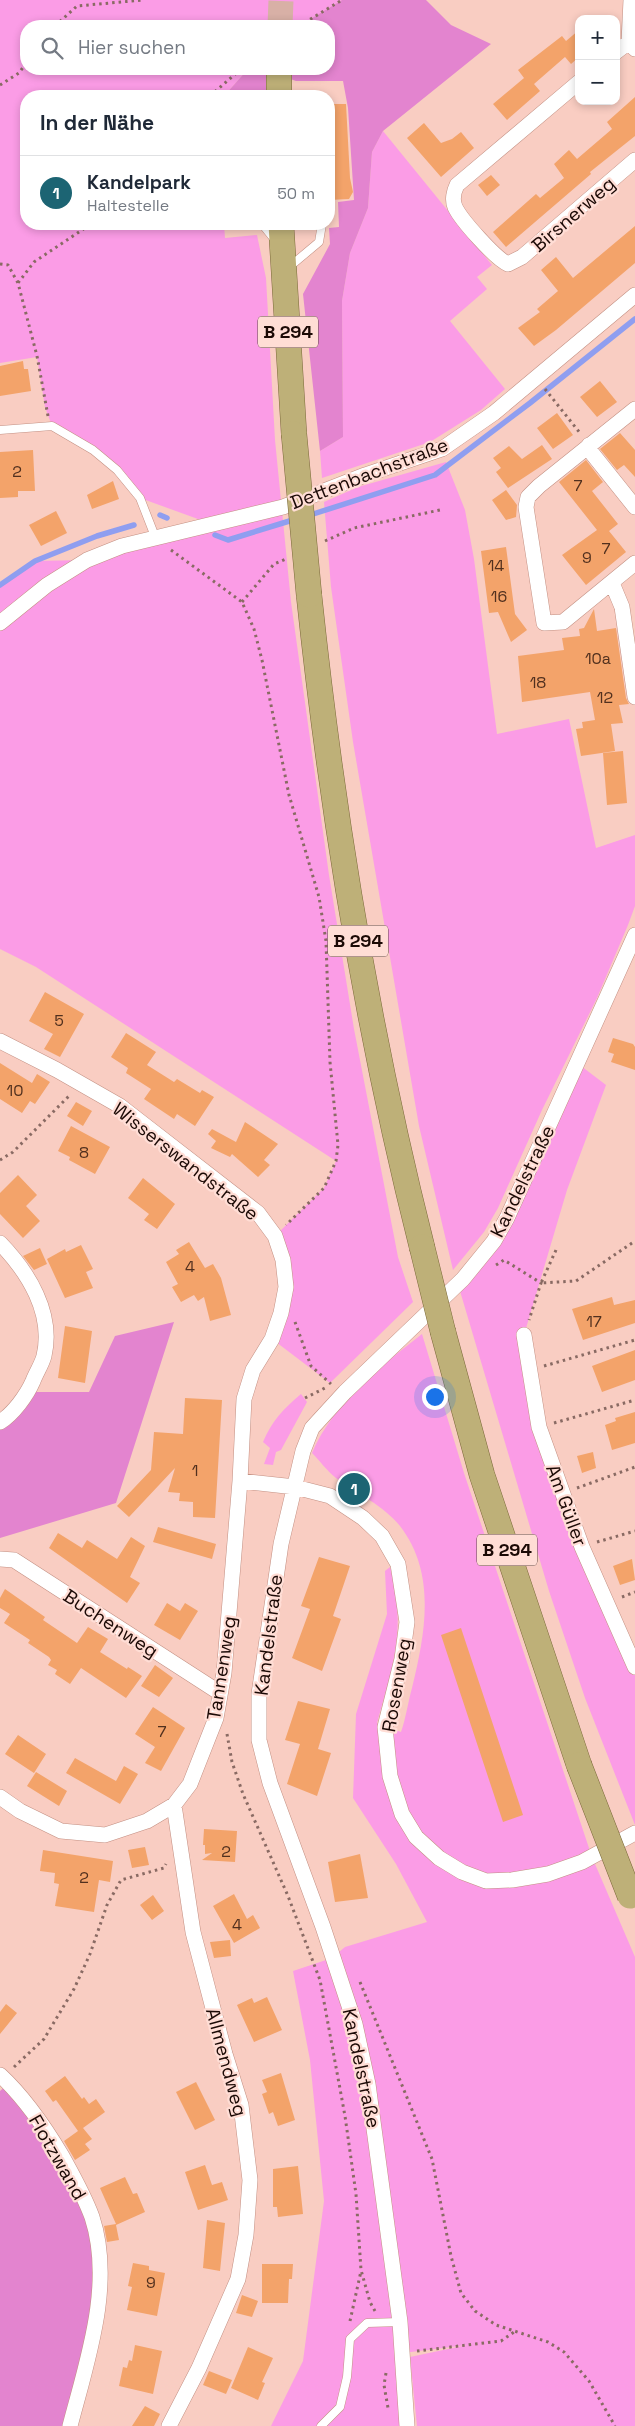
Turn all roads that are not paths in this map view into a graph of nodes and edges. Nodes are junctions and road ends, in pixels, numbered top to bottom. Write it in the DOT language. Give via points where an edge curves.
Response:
graph roads {
  1 [pos="631,0"];
  2 [pos="632,45"];
  3 [pos="620,50"];
  4 [pos="575,85"];
  5 [pos="635,160"];
  6 [pos="266,230"];
  7 [pos="281,230"];
  8 [pos="321,230"];
  9 [pos="284,261"];
  10 [pos="635,295"];
  11 [pos="635,409"];
  12 [pos="0,430"];
  13 [pos="589,445"];
  14 [pos="635,507"];
  15 [pos="156,539"];
  16 [pos="635,563"];
  17 [pos="612,584"];
  18 [pos="0,623"];
  19 [pos="635,697"];
  20 [pos="635,935"];
  21 [pos="0,1041"];
  22 [pos="0,1243"];
  23 [pos="524,1335"];
  24 [pos="0,1422"];
  25 [pos="240,1481"];
  26 [pos="295,1487"];
  27 [pos="0,1559"];
  28 [pos="635,1667"];
  29 [pos="220,1693"];
  30 [pos="0,1797"];
  31 [pos="174,1805"];
  32 [pos="635,1833"];
  33 [pos="632,1902"];
  34 [pos="1,2076"];
  35 [pos="400,2322"];
  36 [pos="70,2426"];
  37 [pos="169,2426"];
  38 [pos="321,2426"];
  39 [pos="407,2426"];
  1 -- 2 [label="street"];
  2 -- 3 [label="street"];
  4 -- 5 [label="street, Birsnerweg" via="460,181 454,191 455,207 496,257 508,264 522,257"];
  6 -- 9 [label="lane"];
  7 -- 9 [label="highway, B 294"];
  8 -- 9 [label="lane" via="319,242"];
  9 -- 33 [label="highway, B 294, bridge" via="294,434 337,821 396,1141 482,1475 579,1766"];
  10 -- 15 [label="street, Dettenbachstraße" via="494,413 442,449 283,507"];
  11 -- 13 [label="street"];
  12 -- 15 [label="lane" via="52,426 93,450 117,470 140,498"];
  13 -- 14 [label="street" via="591,452"];
  13 -- 17 [label="street" via="528,496 527,520 544,623 562,622"];
  15 -- 18 [label="street, Dettenbachstraße" via="122,546 87,560 47,585"];
  16 -- 17 [label="street"];
  17 -- 19 [label="street" via="622,606"];
  20 -- 26 [label="street, Kandelstraße" via="494,1241 463,1279 338,1388 312,1428"];
  21 -- 25 [label="street, Wisserswandstraße" via="120,1106 188,1162 258,1213 275,1236 286,1287 272,1339 253,1370 244,1398"];
  22 -- 24 [label="street" via="19,1263 35,1291 45,1323 44,1356 28,1392"];
  23 -- 28 [label="street, Am Güller" via="539,1427 582,1547"];
  25 -- 26 [label="street, Rosenweg"];
  25 -- 29 [label="street, Tannenweg"];
  26 -- 32 [label="street, Rosenweg" via="330,1496 363,1518 382,1536 398,1564 407,1622 402,1659 384,1727 390,1776 402,1814 416,1836 439,1858 486,1881 548,1874 582,1862"];
  26 -- 35 [label="street, Kandelstraße" via="280,1544 270,1612 259,1694 259,1740 270,1783 355,2024 377,2142"];
  27 -- 29 [label="street, Buchenweg" via="14,1560"];
  29 -- 31 [label="street, Tannenweg" via="216,1718 190,1784"];
  30 -- 31 [label="street, Tannenweg" via="61,1831 105,1835 147,1821"];
  31 -- 37 [label="street, Allmendweg" via="193,1932 241,2105 250,2180 246,2235 238,2279 199,2368"];
  34 -- 36 [label="street, Flotzwand" via="43,2125 79,2185 92,2219 99,2286 93,2335"];
  35 -- 38 [label="lane" via="367,2323 350,2339 340,2407"];
  35 -- 39 [label="street, Kandelstraße"];
}
